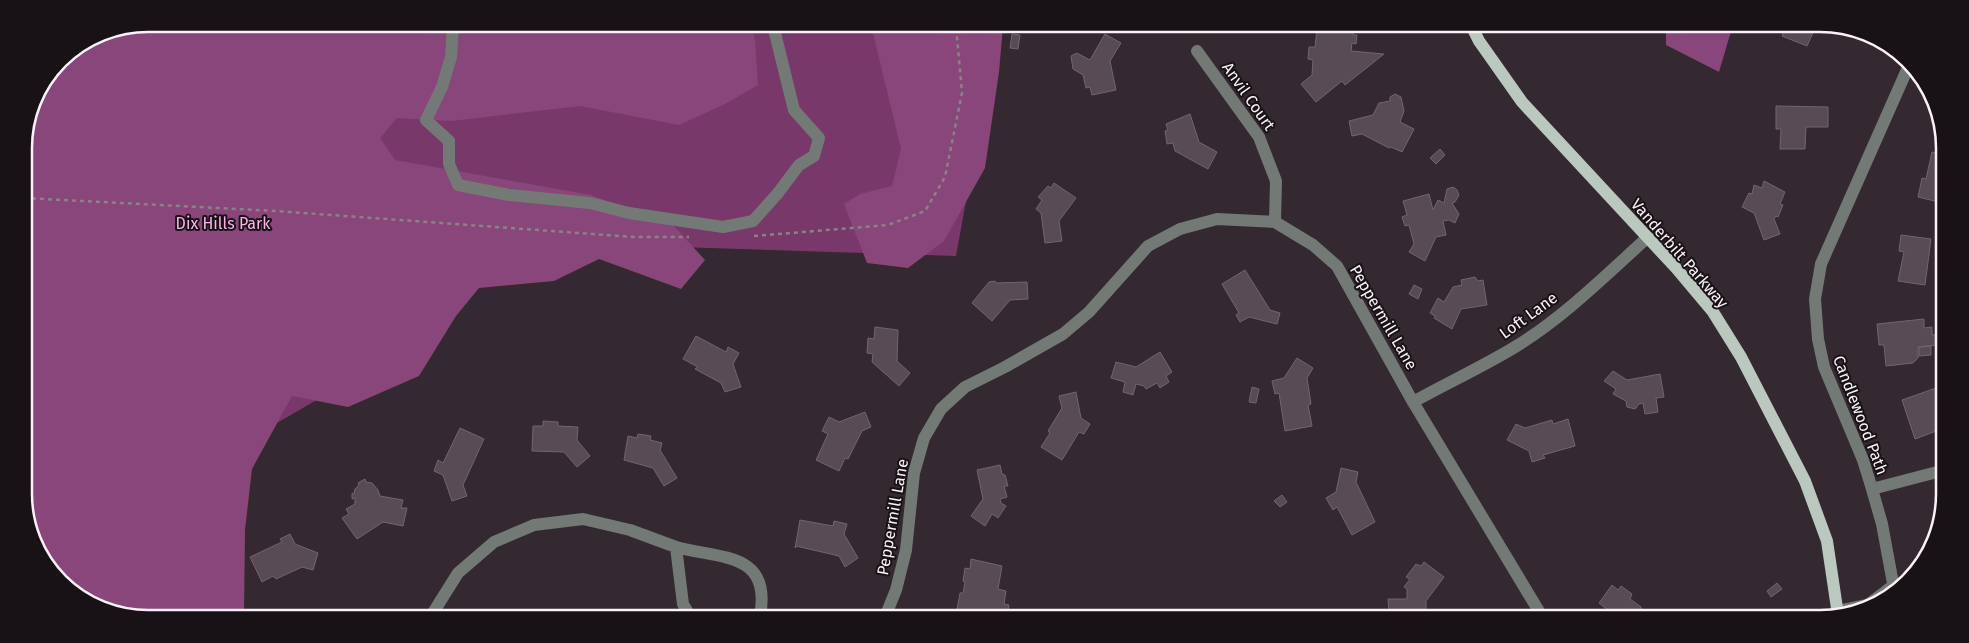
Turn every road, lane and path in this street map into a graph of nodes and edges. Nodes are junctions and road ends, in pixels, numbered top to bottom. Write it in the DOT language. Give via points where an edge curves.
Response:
graph roads {
  1 [pos="452,32"];
  2 [pos="775,32"];
  3 [pos="1474,32"];
  4 [pos="1197,51"];
  5 [pos="1907,71"];
  6 [pos="1275,222"];
  7 [pos="1648,237"];
  8 [pos="1414,402"];
  9 [pos="1936,471"];
  10 [pos="1872,489"];
  11 [pos="676,547"];
  12 [pos="1893,585"];
  13 [pos="435,610"];
  14 [pos="686,610"];
  15 [pos="761,610"];
  16 [pos="888,610"];
  17 [pos="1537,610"];
  18 [pos="1838,610"];
  1 -- 2 [label="street" via="449,65 426,120 449,142 449,164 458,185 509,195 590,202 629,213 723,227 753,221 800,165 814,156 819,138 794,110"];
  3 -- 7 [label="main road, Vanderbilt Parkway" via="1522,102"];
  4 -- 6 [label="street, Anvil Court" via="1259,137 1276,180"];
  5 -- 10 [label="street, Candlewood Path" via="1821,264 1815,299 1824,367"];
  6 -- 8 [label="street, Peppermill Lane" via="1313,244 1337,266"];
  6 -- 16 [label="street, Peppermill Lane" via="1218,219 1180,229 1148,246 1089,312 1063,334 965,387 941,409 924,438 914,473 906,550"];
  7 -- 8 [label="street, Loft Lane" via="1552,320 1515,346"];
  7 -- 18 [label="main road, Vanderbilt Parkway" via="1713,312 1770,410 1806,481 1828,541"];
  8 -- 17 [label="street, Peppermill Lane"];
  9 -- 10 [label="street"];
  10 -- 12 [label="street, Candlewood Path"];
  11 -- 13 [label="street" via="630,530 583,519 534,525 494,542 458,573"];
  11 -- 14 [label="street"];
  11 -- 15 [label="street" via="737,559 751,570 760,585"];
}
